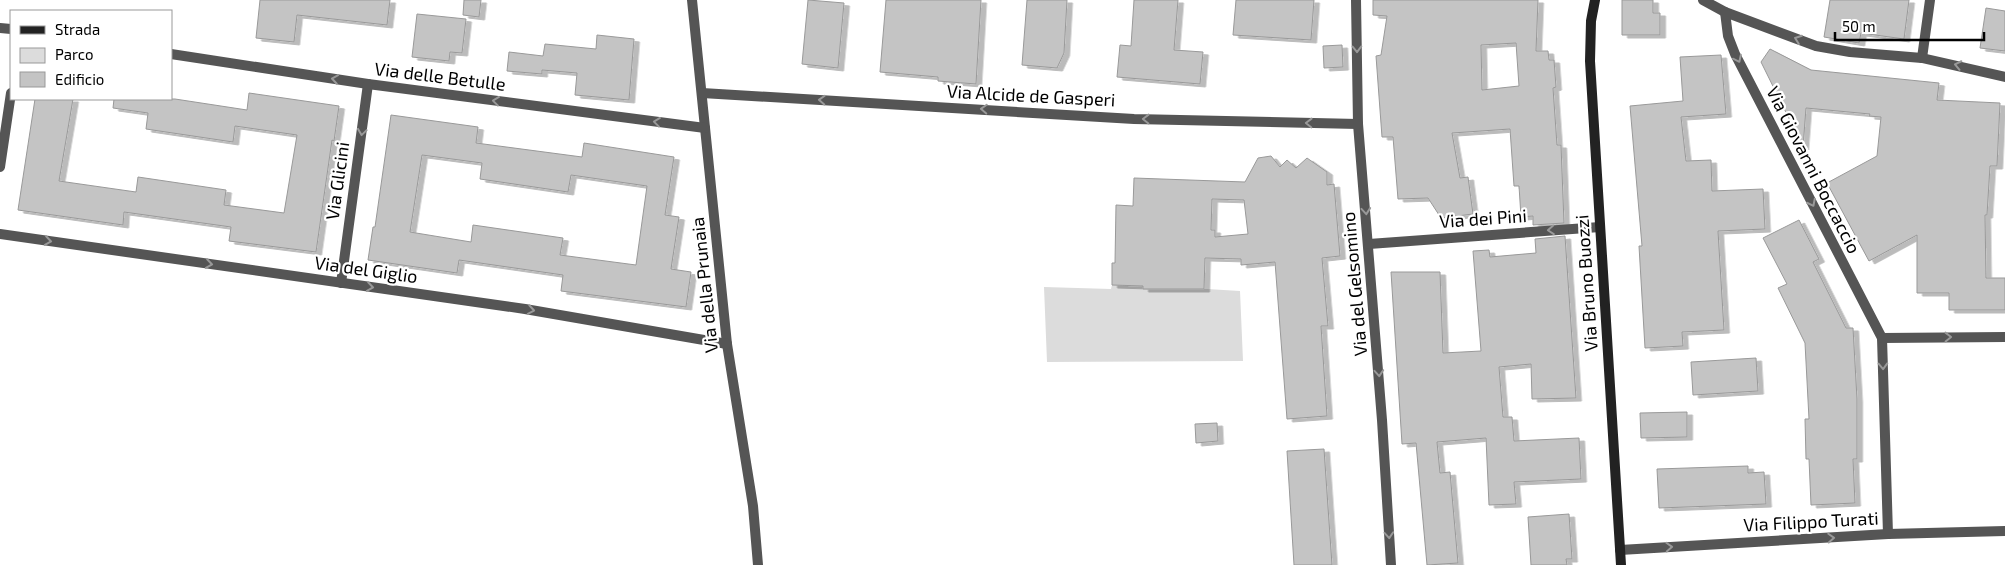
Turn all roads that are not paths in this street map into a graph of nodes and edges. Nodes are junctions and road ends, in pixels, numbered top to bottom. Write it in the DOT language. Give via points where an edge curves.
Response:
graph roads {
  1 [pos="692,0"];
  2 [pos="1356,0"];
  3 [pos="1595,0"];
  4 [pos="1703,0"];
  5 [pos="1930,0"];
  6 [pos="1725,12"];
  7 [pos="172,54"];
  8 [pos="1922,58"];
  9 [pos="2005,76"];
  10 [pos="368,84"];
  11 [pos="702,93"];
  12 [pos="10,100"];
  13 [pos="1358,124"];
  14 [pos="705,128"];
  15 [pos="0,166"];
  16 [pos="1600,226"];
  17 [pos="0,234"];
  18 [pos="1369,244"];
  19 [pos="341,283"];
  20 [pos="2005,337"];
  21 [pos="1882,338"];
  22 [pos="726,344"];
  23 [pos="2005,531"];
  24 [pos="1888,534"];
  25 [pos="1620,550"];
  26 [pos="758,565"];
  27 [pos="1391,565"];
  28 [pos="1621,565"];
  1 -- 11 [label="street, Via della Prunaia"];
  2 -- 13 [label="street, Via del Gelsomino, one-way"];
  3 -- 16 [label="street, Via Bruno Buozzi" via="1590,61"];
  4 -- 6 [label="street"];
  5 -- 8 [label="street"];
  8 -- 6 [label="street, one-way" via="1816,46"];
  6 -- 21 [label="street, Via Giovanni Boccaccio, one-way" via="1728,36 1735,54"];
  10 -- 7 [label="street, Via delle Betulle, one-way"];
  9 -- 8 [label="street, one-way"];
  14 -- 10 [label="street, Via delle Betulle, one-way"];
  10 -- 19 [label="street, Via Glicini, one-way"];
  13 -- 11 [label="street, Via Alcide de Gasperi, one-way" via="1134,118"];
  11 -- 14 [label="street, Via della Prunaia"];
  12 -- 15 [label="street"];
  13 -- 18 [label="street, Via del Gelsomino, one-way"];
  14 -- 22 [label="street, Via della Prunaia"];
  16 -- 18 [label="street, Via dei Pini, one-way"];
  16 -- 25 [label="street, Via Bruno Buozzi"];
  17 -- 19 [label="street, Via del Giglio, one-way"];
  18 -- 27 [label="street, Via del Gelsomino, one-way"];
  19 -- 22 [label="street, Via del Giglio, one-way" via="525,309"];
  21 -- 20 [label="street, one-way"];
  21 -- 24 [label="street, Via Giovanni Boccaccio, one-way"];
  22 -- 26 [label="street, Via della Prunaia" via="753,506"];
  23 -- 24 [label="street, Via Filippo Turati"];
  25 -- 24 [label="street, Via Filippo Turati, one-way"];
  25 -- 28 [label="street, Via Bruno Buozzi"];
}
